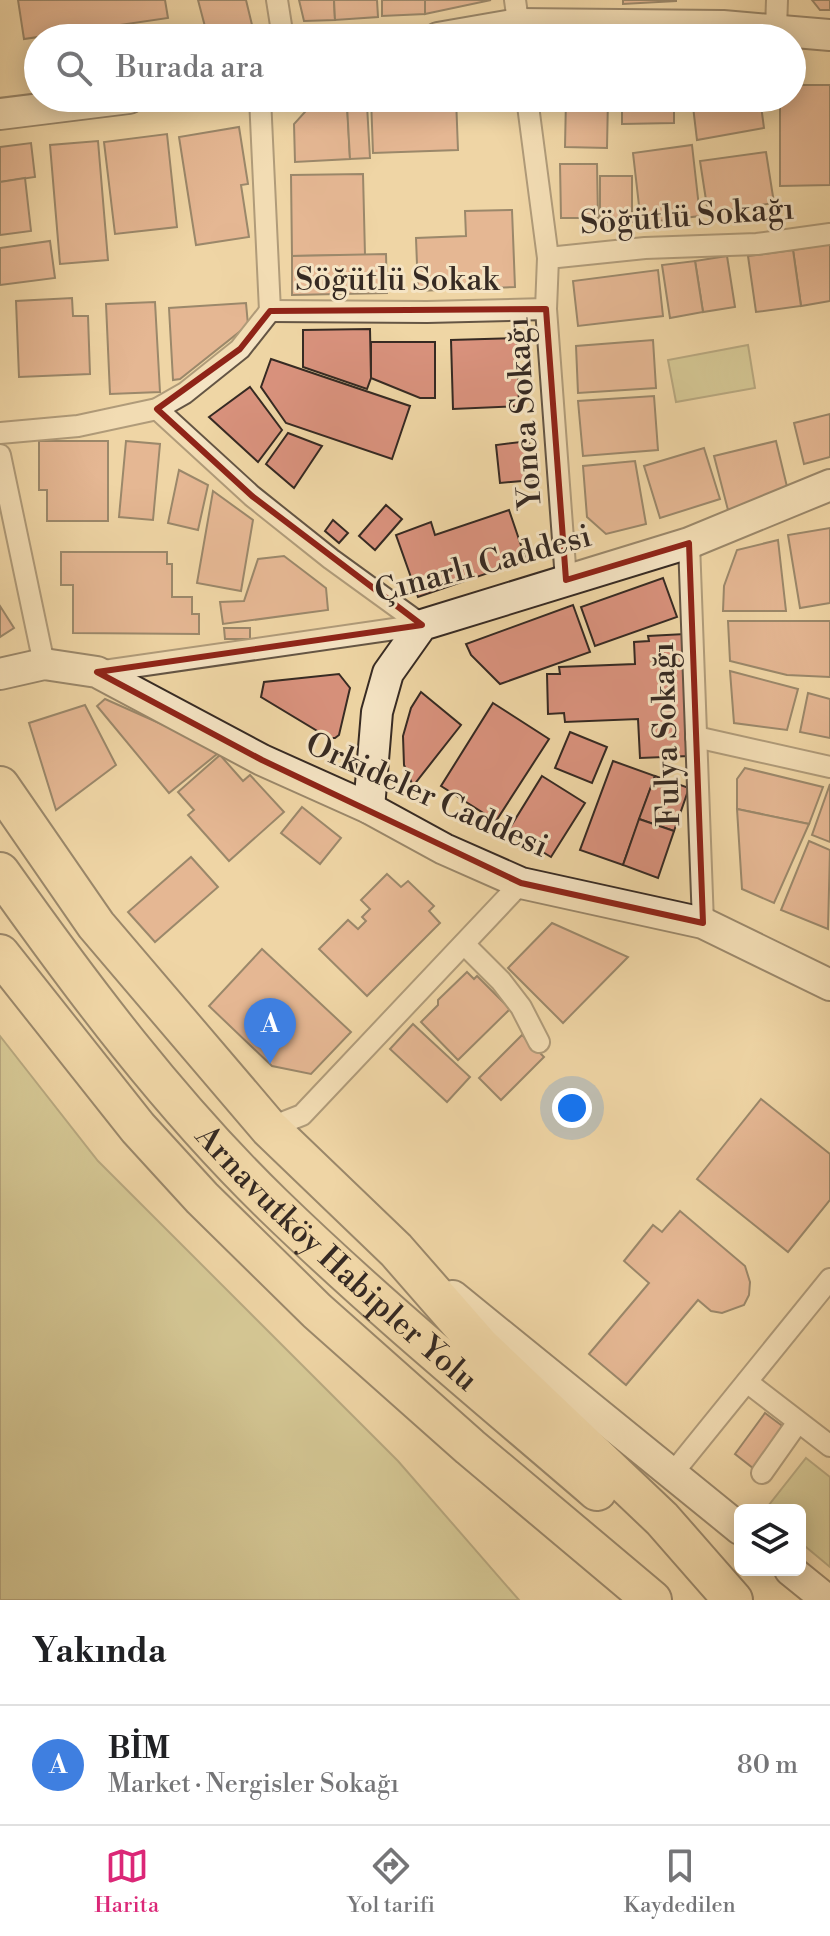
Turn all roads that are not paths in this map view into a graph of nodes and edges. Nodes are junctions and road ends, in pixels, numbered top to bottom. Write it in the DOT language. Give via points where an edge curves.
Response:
graph roads {
  1 [pos="277,0"];
  2 [pos="776,15"];
  3 [pos="518,21"];
  4 [pos="281,24"];
  5 [pos="800,24"];
  6 [pos="806,26"];
  7 [pos="830,35"];
  8 [pos="24,111"];
  9 [pos="261,112"];
  10 [pos="529,112"];
  11 [pos="0,114"];
  12 [pos="830,234"];
  13 [pos="548,258"];
  14 [pos="546,309"];
  15 [pos="270,311"];
  16 [pos="157,409"];
  17 [pos="0,433"];
  18 [pos="0,455"];
  19 [pos="830,485"];
  20 [pos="689,543"];
  21 [pos="566,580"];
  22 [pos="422,625"];
  23 [pos="44,664"];
  24 [pos="97,672"];
  25 [pos="0,674"];
  26 [pos="696,737"];
  27 [pos="830,767"];
  28 [pos="0,786"];
  29 [pos="369,808"];
  30 [pos="0,872"];
  31 [pos="521,883"];
  32 [pos="703,923"];
  33 [pos="464,944"];
  34 [pos="0,954"];
  35 [pos="830,985"];
  36 [pos="539,1042"];
  37 [pos="269,1128"];
  38 [pos="396,1250"];
  39 [pos="830,1279"];
  40 [pos="747,1382"];
  41 [pos="798,1422"];
  42 [pos="830,1446"];
  43 [pos="762,1473"];
  44 [pos="672,1474"];
  45 [pos="734,1524"];
  46 [pos="797,1576"];
  47 [pos="652,1600"];
  48 [pos="723,1600"];
  49 [pos="733,1600"];
  50 [pos="827,1600"];
  1 -- 4 [label="street"];
  2 -- 3 [label="street"];
  2 -- 5 [label="street"];
  6 -- 7 [label="street"];
  8 -- 11 [label="street"];
  9 -- 15 [label="street"];
  10 -- 13 [label="street, Yonca Sokağı"];
  12 -- 13 [label="street, Söğütlü Sokağı"];
  13 -- 14 [label="street, Yonca Sokağı"];
  14 -- 15 [label="street, Söğütlü Sokak"];
  14 -- 21 [label="street, Yonca Sokağı"];
  15 -- 16 [label="street, Söğütlü Sokak" via="240,349"];
  16 -- 17 [label="street, Söğütlü Sokak" via="78,426"];
  16 -- 22 [label="street" via="252,496"];
  18 -- 23 [label="street"];
  19 -- 20 [label="street, Çınarlı Caddesi"];
  20 -- 21 [label="street, Çınarlı Caddesi"];
  20 -- 26 [label="street, Fulya Sokağı"];
  21 -- 22 [label="street, Çınarlı Caddesi"];
  22 -- 24 [label="street, Çınarlı Caddesi"];
  22 -- 29 [label="street" via="388,673 377,712"];
  23 -- 24 [label="street, Çınarlı Caddesi"];
  23 -- 25 [label="street, Çınarlı Caddesi"];
  24 -- 29 [label="street, Orkideler Caddesi" via="262,760"];
  26 -- 27 [label="street"];
  26 -- 32 [label="street, Fulya Sokağı"];
  28 -- 37 [label="highway" via="96,925"];
  29 -- 31 [label="street, Orkideler Caddesi"];
  30 -- 48 [label="highway, Arnavutköy Habipler Yolu" via="100,1010 271,1203"];
  31 -- 32 [label="street, Orkideler Caddesi"];
  31 -- 33 [label="street"];
  32 -- 35 [label="street, Orkideler Caddesi"];
  33 -- 36 [label="street" via="521,1007"];
  33 -- 37 [label="street" via="302,1115"];
  34 -- 47 [label="highway, Arnavutköy Habipler Yolu" via="138,1128 202,1198 317,1311"];
  37 -- 38 [label="highway"];
  38 -- 44 [label="street"];
  38 -- 49 [label="highway" via="480,1346 662,1519"];
  39 -- 40 [label="street"];
  40 -- 41 [label="street"];
  40 -- 44 [label="street"];
  41 -- 42 [label="street"];
  41 -- 43 [label="street"];
  44 -- 45 [label="street"];
  46 -- 50 [label="street"];
}
